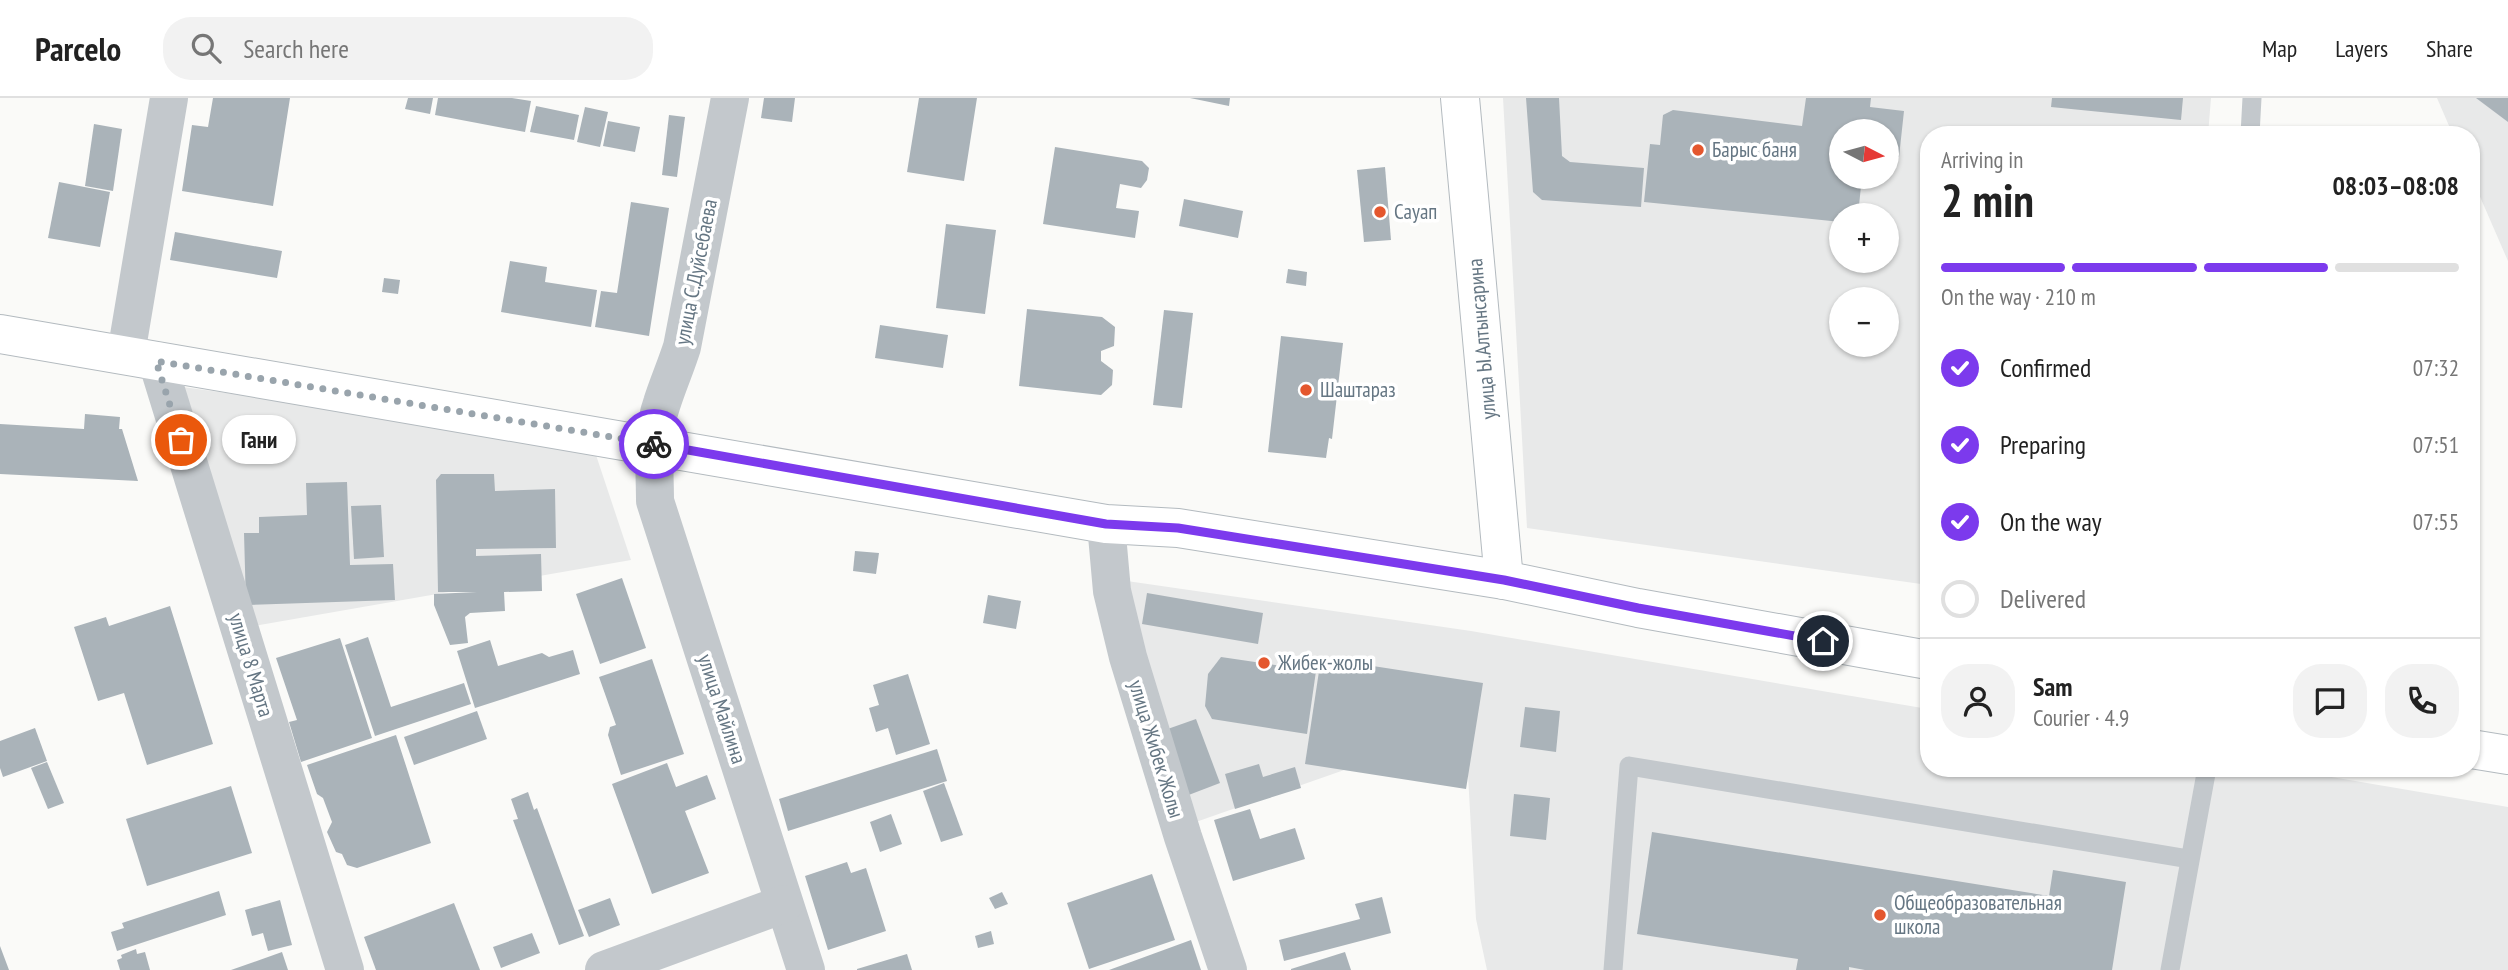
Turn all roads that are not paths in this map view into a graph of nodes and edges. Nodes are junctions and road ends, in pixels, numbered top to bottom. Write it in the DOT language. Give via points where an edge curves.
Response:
graph roads {
  1 [pos="169,98"];
  2 [pos="730,98"];
  3 [pos="1460,98"];
  4 [pos="2252,98"];
  5 [pos="2250,126"];
  6 [pos="0,334"];
  7 [pos="141,357"];
  8 [pos="654,444"];
  9 [pos="1106,524"];
  10 [pos="1504,580"];
  11 [pos="1920,659"];
  12 [pos="2480,750"];
  13 [pos="2508,755"];
  14 [pos="2205,777"];
  15 [pos="2189,859"];
  16 [pos="784,904"];
  17 [pos="345,970"];
  18 [pos="604,970"];
  19 [pos="806,970"];
  20 [pos="1228,970"];
  21 [pos="1613,970"];
  22 [pos="2170,970"];
  1 -- 7 [label="street"];
  2 -- 8 [label="street, улица С.Дуйсебаева" via="682,347 661,404"];
  3 -- 10 [label="street, улица Ы.Алтынсарина"];
  4 -- 5 [label="lane"];
  6 -- 7 [label="street"];
  7 -- 8 [label="street"];
  7 -- 17 [label="street, улица 8 Марта"];
  8 -- 9 [label="street"];
  8 -- 16 [label="street, улица Майлина" via="655,501"];
  9 -- 10 [label="street" via="1178,528"];
  9 -- 20 [label="street, улица Жибек Жолы" via="1112,591 1128,657"];
  10 -- 11 [label="street"];
  12 -- 13 [label="street"];
  14 -- 15 [label="lane"];
  15 -- 21 [label="lane" via="1629,766"];
  15 -- 22 [label="lane"];
  16 -- 18 [label="street"];
  16 -- 19 [label="street, улица Майлина"];
}
